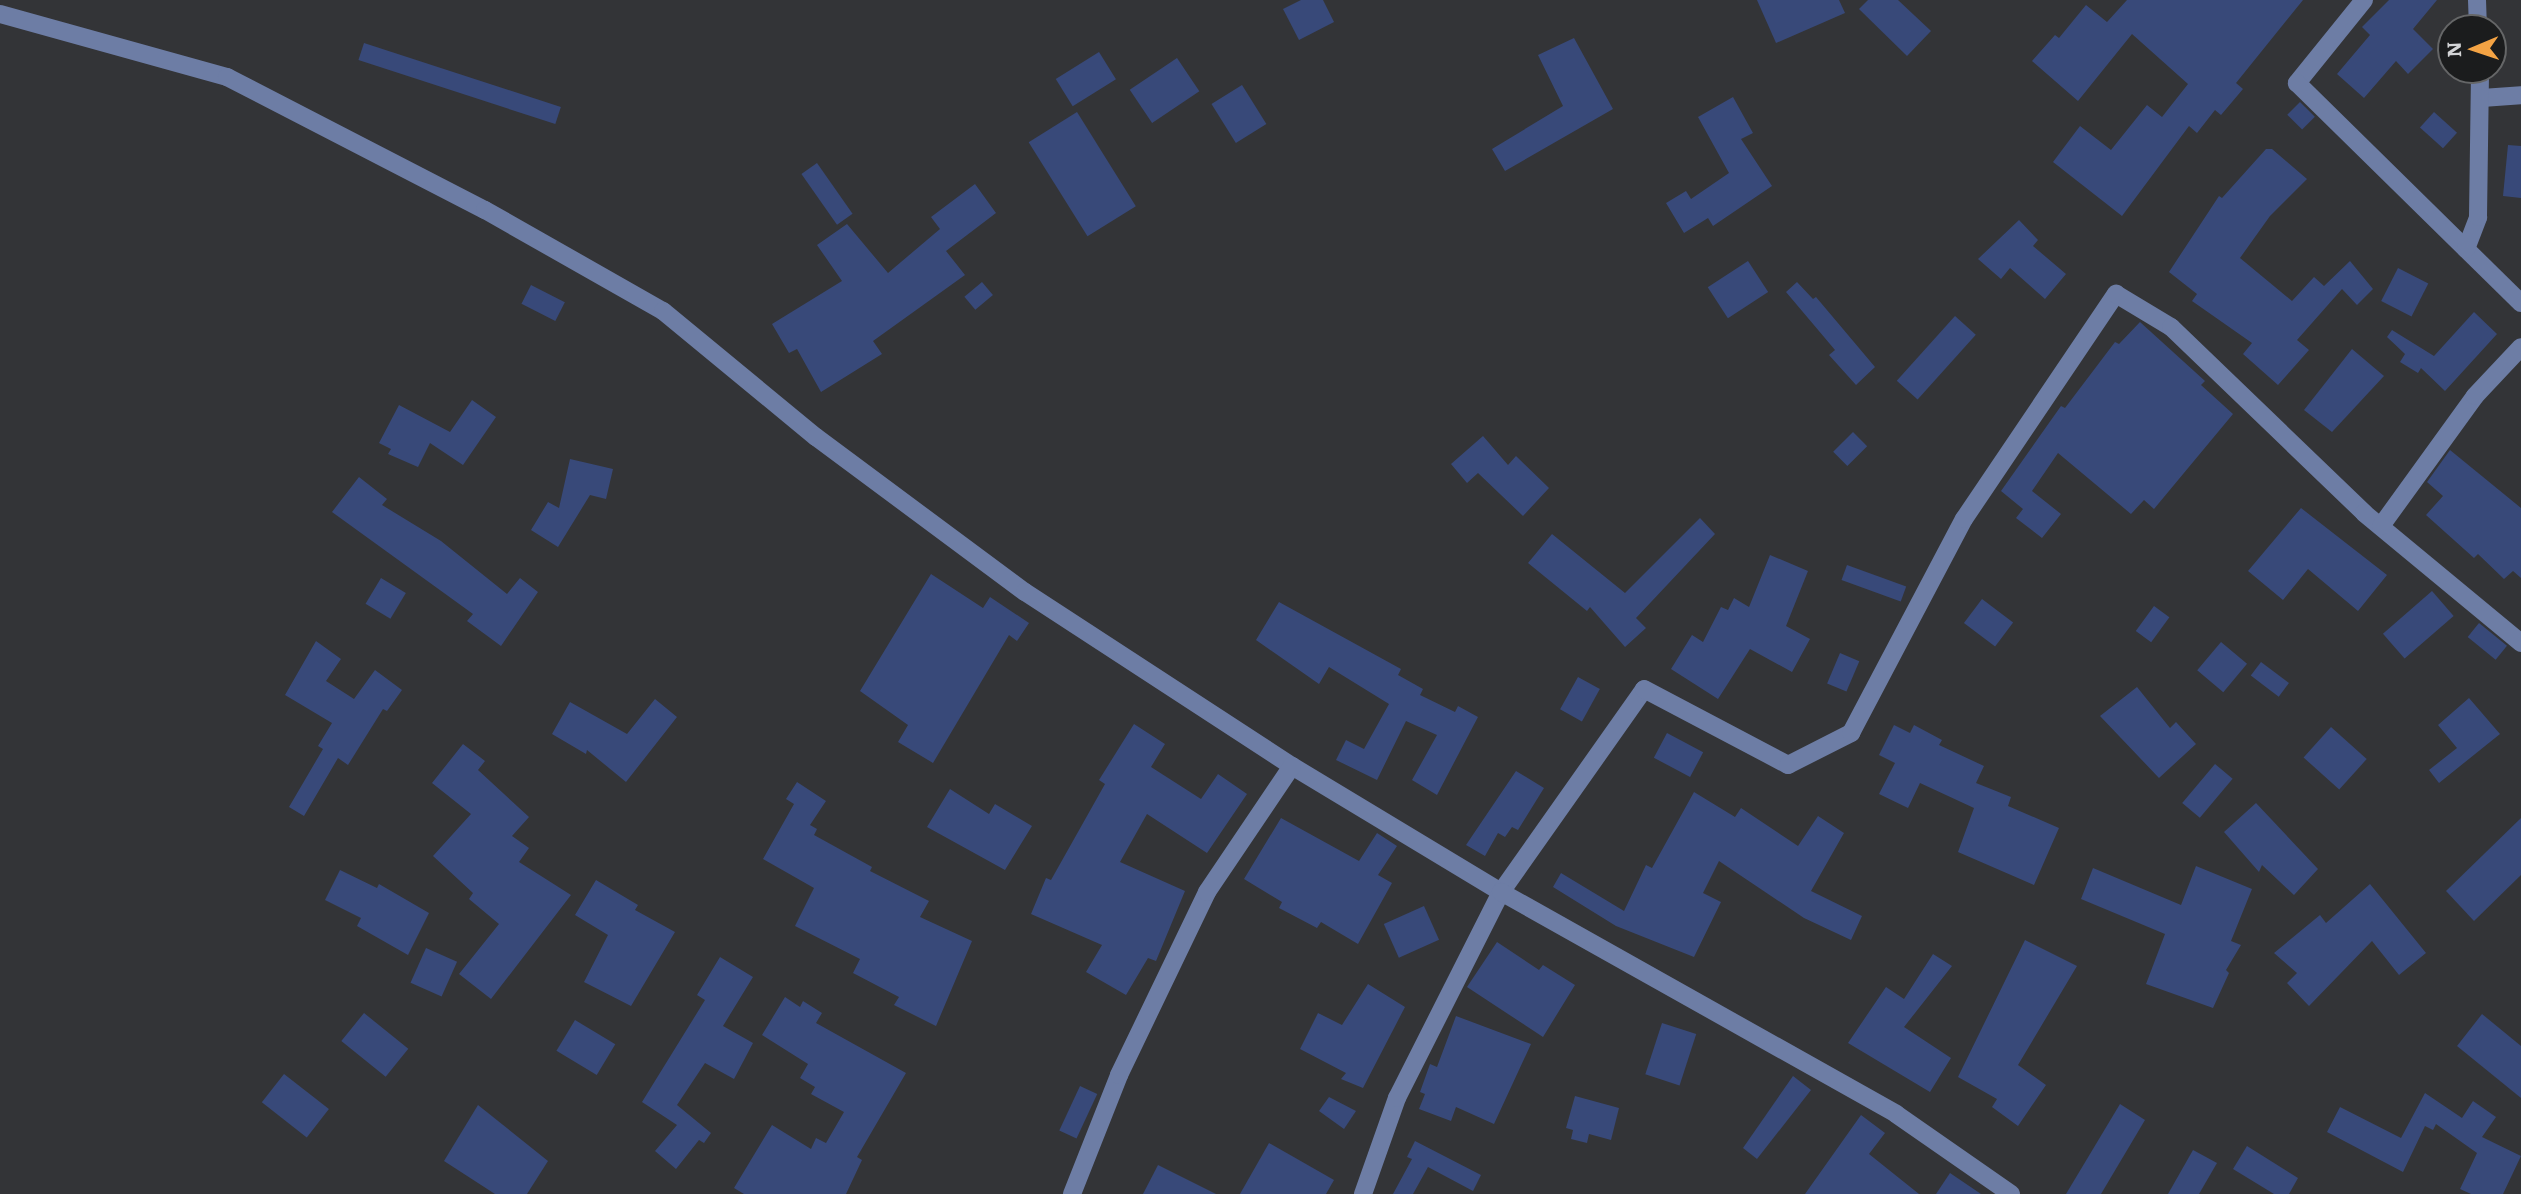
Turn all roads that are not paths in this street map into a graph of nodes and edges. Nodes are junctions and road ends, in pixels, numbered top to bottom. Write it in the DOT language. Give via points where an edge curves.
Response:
graph roads {
  1 [pos="2364,0"];
  2 [pos="0,14"];
  3 [pos="2481,84"];
  4 [pos="2521,95"];
  5 [pos="2482,98"];
  6 [pos="2466,249"];
  7 [pos="2521,303"];
  8 [pos="2521,347"];
  9 [pos="2381,526"];
  10 [pos="2521,643"];
  11 [pos="1292,766"];
  12 [pos="1501,892"];
  13 [pos="1072,1194"];
  14 [pos="1363,1194"];
  15 [pos="2011,1194"];
  1 -- 6 [label="street" via="2297,83"];
  2 -- 11 [label="street" via="227,77 485,210 663,311 816,437 1025,592"];
  3 -- 5 [label="street"];
  4 -- 5 [label="street"];
  5 -- 6 [label="street" via="2478,217"];
  6 -- 7 [label="street"];
  8 -- 9 [label="street" via="2475,396"];
  9 -- 10 [label="street"];
  9 -- 12 [label="street" via="2171,327 2116,293 1964,519 1851,733 1788,765 1644,689"];
  11 -- 12 [label="street"];
  11 -- 13 [label="street" via="1207,892 1119,1075"];
  12 -- 14 [label="street" via="1397,1098"];
  12 -- 15 [label="street" via="1896,1114"];
}
